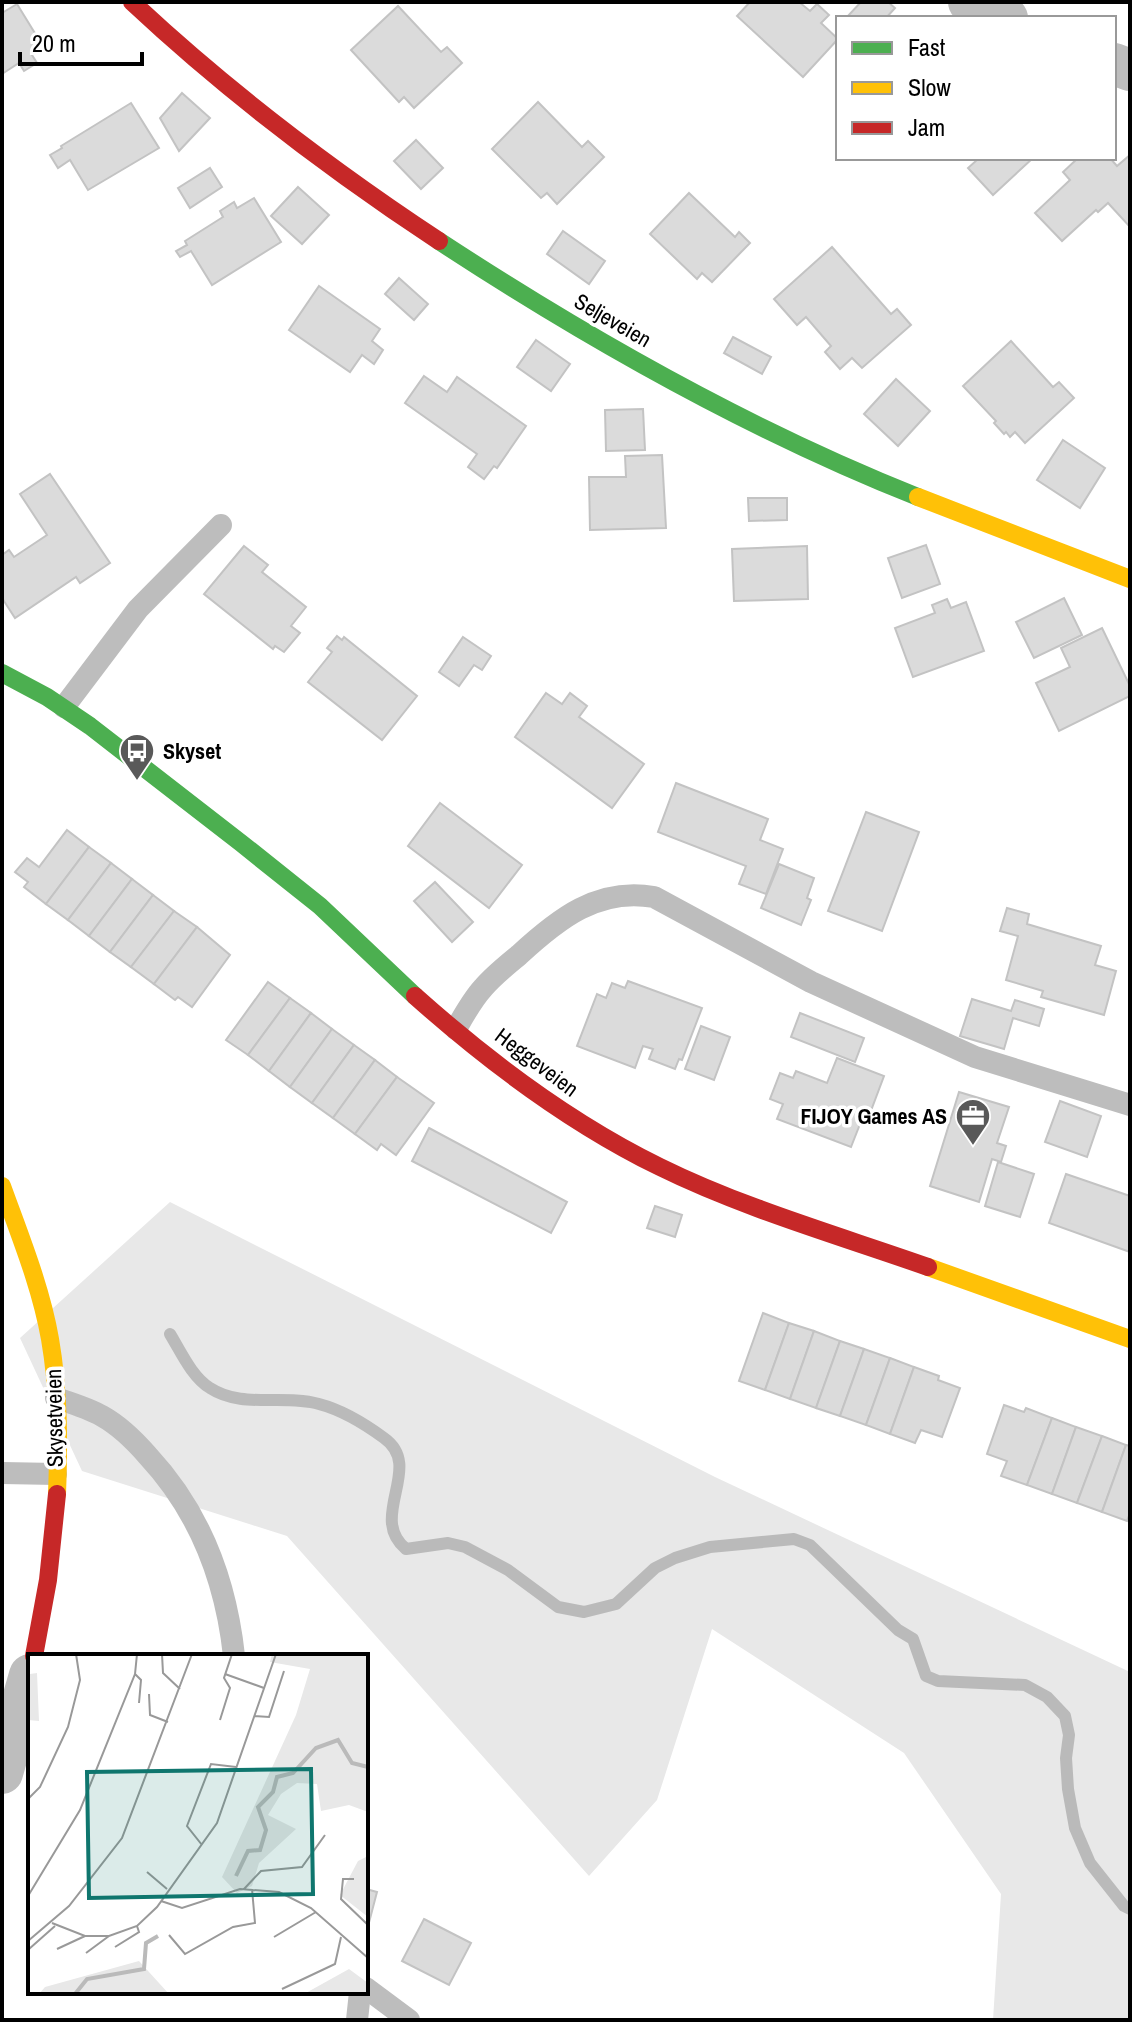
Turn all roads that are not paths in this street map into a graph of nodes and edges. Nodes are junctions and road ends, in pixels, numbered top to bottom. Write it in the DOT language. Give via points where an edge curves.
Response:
graph roads {
  1 [pos="132,2"];
  2 [pos="969,2"];
  3 [pos="1002,16"];
  4 [pos="221,525"];
  5 [pos="1130,579"];
  6 [pos="2,673"];
  7 [pos="64,707"];
  8 [pos="456,1029"];
  9 [pos="1130,1105"];
  10 [pos="2,1186"];
  11 [pos="1130,1339"];
  12 [pos="56,1398"];
  13 [pos="2,1473"];
  14 [pos="56,1474"];
  15 [pos="34,1654"];
  16 [pos="234,1654"];
  17 [pos="28,1682"];
  18 [pos="2,1773"];
  19 [pos="368,1989"];
  20 [pos="360,1994"];
  21 [pos="357,2020"];
  22 [pos="409,2020"];
  1 -- 5 [label="street, Seljeveien" via="215,77 326,163 425,233 645,366 863,474"];
  2 -- 3 [label="street"];
  4 -- 7 [label="lane" via="138,609"];
  6 -- 7 [label="street, Heggeveien"];
  7 -- 8 [label="street, Heggeveien" via="311,899"];
  8 -- 9 [label="lane" via="482,988 573,911 599,899 635,893 654,897 811,982 975,1057"];
  8 -- 11 [label="street, Heggeveien" via="559,1110 655,1167"];
  10 -- 12 [label="street, Skysetveien" via="50,1337"];
  12 -- 14 [label="street, Skysetveien"];
  12 -- 16 [label="lane" via="102,1416 132,1439 180,1497 217,1572"];
  13 -- 14 [label="lane"];
  14 -- 15 [label="street, Skysetveien" via="49,1570"];
  17 -- 18 [label="street"];
  19 -- 22 [label="lane"];
  20 -- 21 [label="lane"];
}
